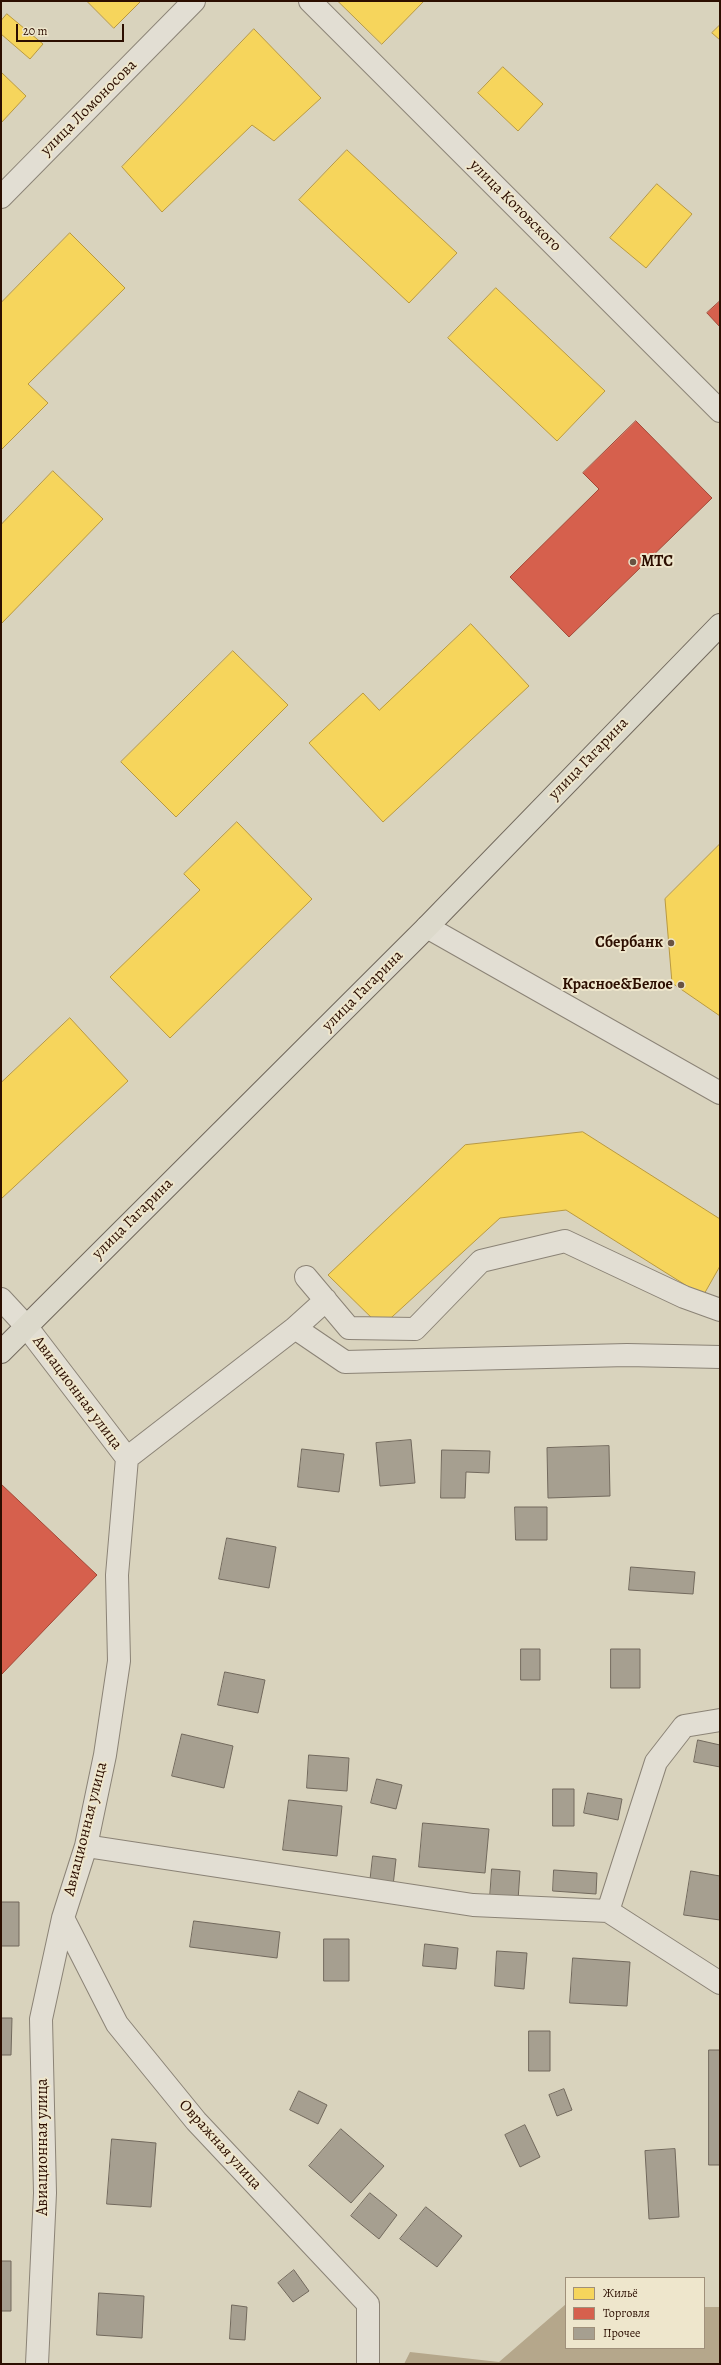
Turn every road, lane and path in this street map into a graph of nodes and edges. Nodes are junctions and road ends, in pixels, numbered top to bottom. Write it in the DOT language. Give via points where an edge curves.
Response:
graph roads {
  1 [pos="194,1"];
  2 [pos="310,1"];
  3 [pos="1,197"];
  4 [pos="720,411"];
  5 [pos="720,625"];
  6 [pos="427,927"];
  7 [pos="720,1093"];
  8 [pos="306,1277"];
  9 [pos="1,1299"];
  10 [pos="326,1300"];
  11 [pos="720,1310"];
  12 [pos="26,1326"];
  13 [pos="295,1328"];
  14 [pos="1,1352"];
  15 [pos="720,1357"];
  16 [pos="127,1458"];
  17 [pos="720,1720"];
  18 [pos="86,1846"];
  19 [pos="608,1910"];
  20 [pos="63,1918"];
  21 [pos="720,1983"];
  22 [pos="37,2364"];
  23 [pos="368,2364"];
  1 -- 3 [label="street, улица Ломоносова"];
  2 -- 4 [label="street, улица Котовского"];
  5 -- 6 [label="main road, улица Гагарина"];
  6 -- 7 [label="street"];
  6 -- 12 [label="main road, улица Гагарина"];
  8 -- 10 [label="street"];
  9 -- 12 [label="street, Авиационная улица"];
  10 -- 11 [label="street" via="349,1328 415,1329 482,1261 565,1240 684,1297"];
  10 -- 13 [label="street"];
  12 -- 14 [label="main road, улица Гагарина"];
  12 -- 16 [label="street, Авиационная улица"];
  13 -- 15 [label="street" via="345,1362 627,1356"];
  13 -- 16 [label="street"];
  16 -- 18 [label="street, Авиационная улица" via="117,1575 120,1661 105,1755"];
  17 -- 19 [label="street" via="684,1726 656,1762"];
  18 -- 19 [label="street" via="473,1905"];
  18 -- 20 [label="street, Авиационная улица"];
  19 -- 21 [label="street"];
  20 -- 22 [label="street, Авиационная улица" via="41,2019 45,2193"];
  20 -- 23 [label="street, Овражная улица" via="117,2024 196,2121 368,2304"];
}
